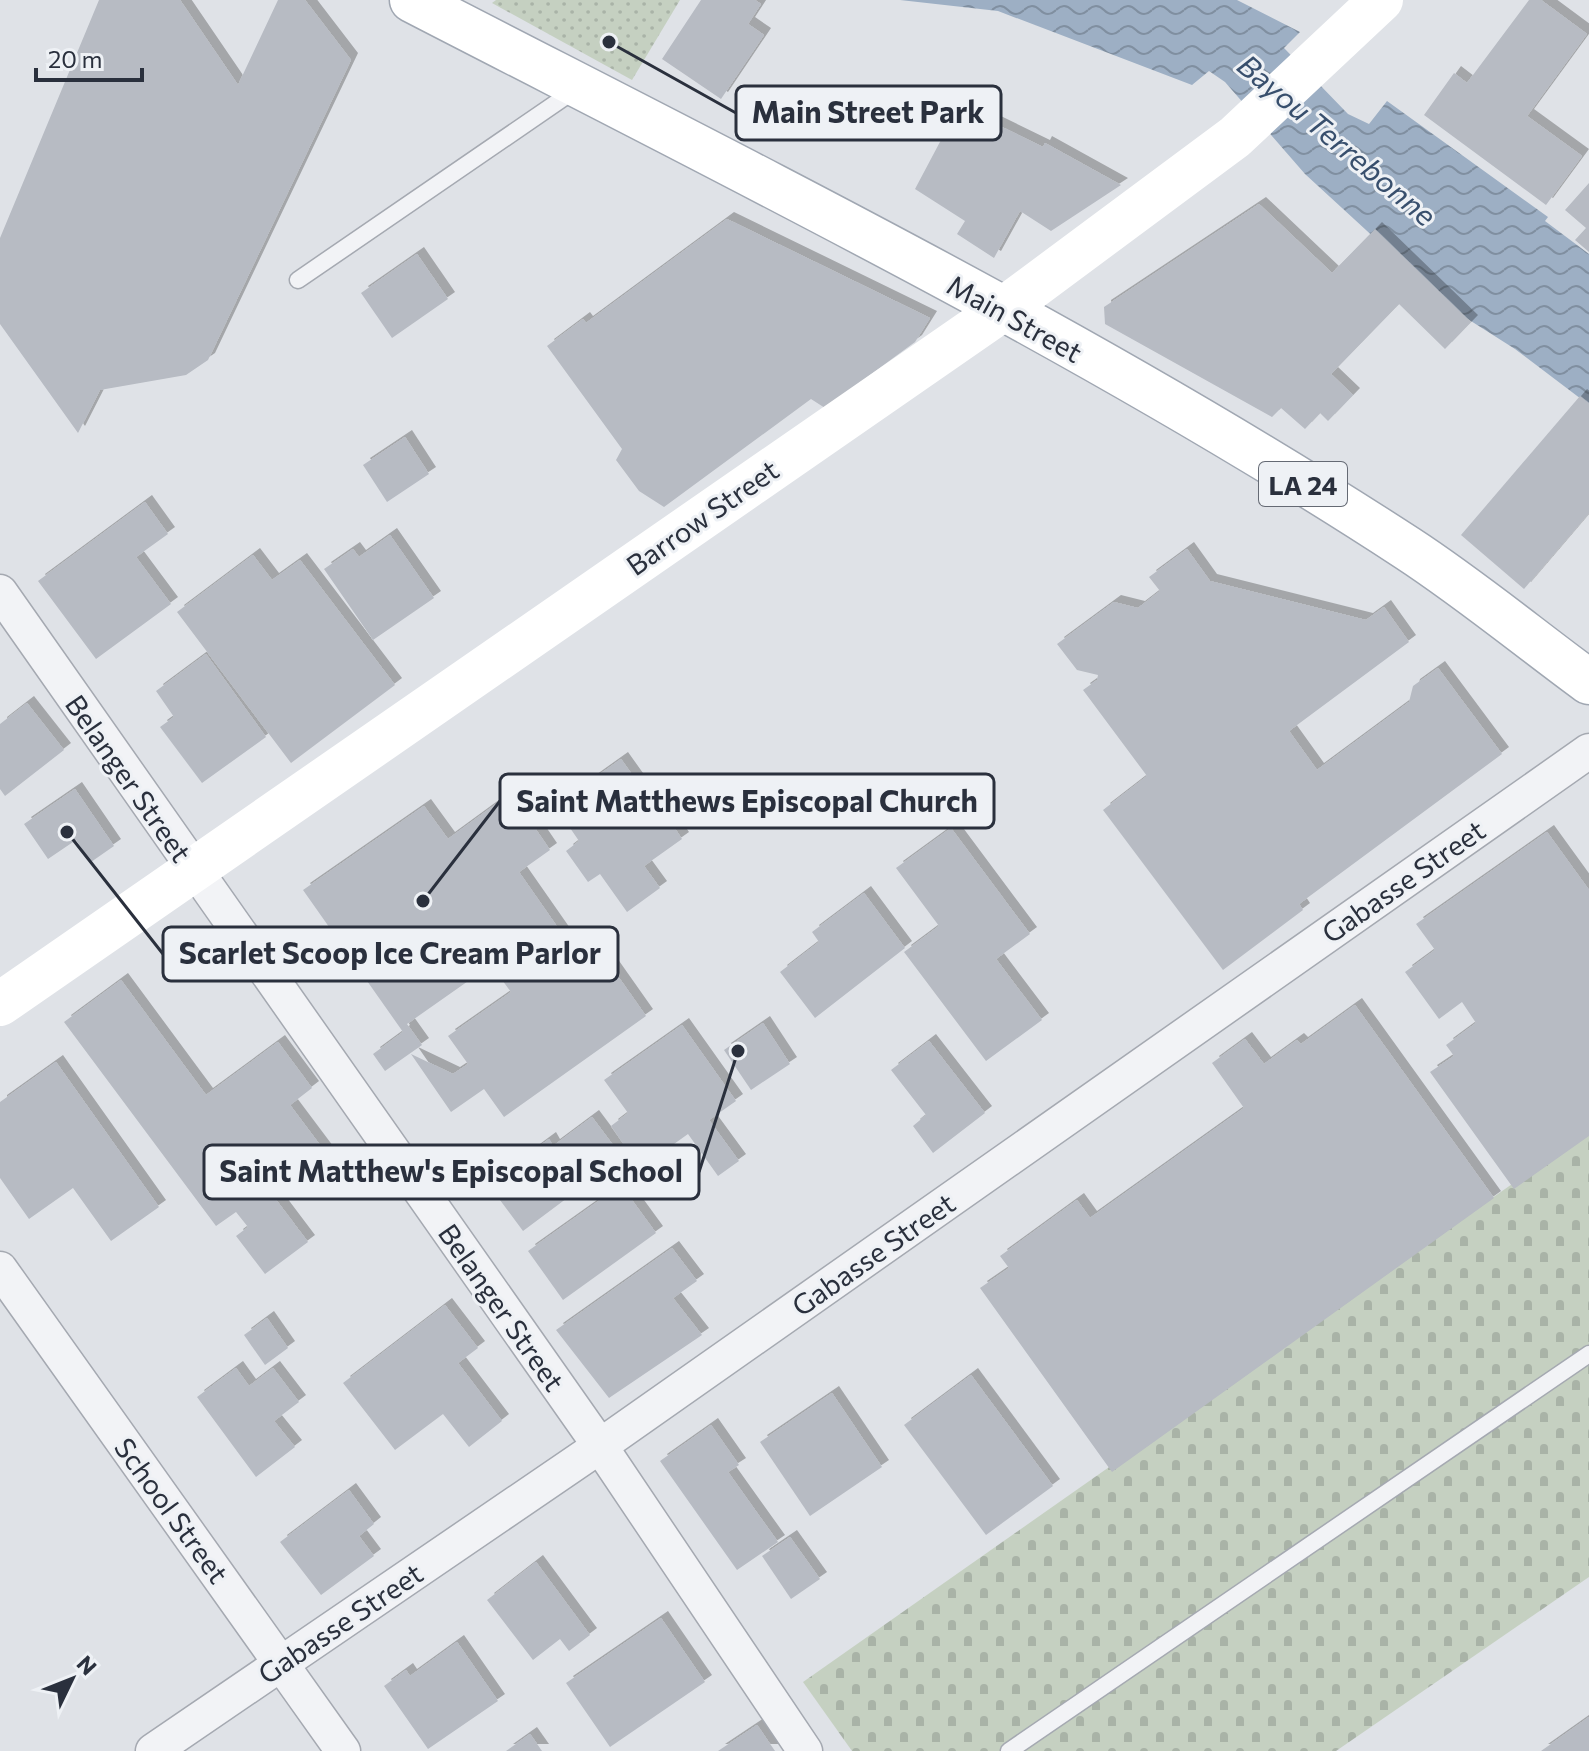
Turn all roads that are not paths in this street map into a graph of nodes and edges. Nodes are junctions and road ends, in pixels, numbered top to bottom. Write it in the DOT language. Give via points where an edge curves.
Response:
graph roads {
  1 [pos="412,0"];
  2 [pos="1381,0"];
  3 [pos="580,86"];
  4 [pos="298,280"];
  5 [pos="1002,310"];
  6 [pos="0,592"];
  7 [pos="1589,682"];
  8 [pos="1589,751"];
  9 [pos="192,870"];
  10 [pos="0,1004"];
  11 [pos="0,1269"];
  12 [pos="1589,1354"];
  13 [pos="600,1446"];
  14 [pos="281,1663"];
  15 [pos="153,1751"];
  16 [pos="343,1751"];
  17 [pos="805,1751"];
  18 [pos="1009,1751"];
  1 -- 3 [label="main road, Main Street / LA 24"];
  2 -- 5 [label="main road, Barrow Street" via="1235,137"];
  3 -- 4 [label="lane"];
  3 -- 5 [label="main road, Main Street / LA 24"];
  5 -- 7 [label="main road, Main Street / LA 24" via="1200,421 1409,549"];
  5 -- 9 [label="main road, Barrow Street"];
  6 -- 9 [label="street, Belanger Street"];
  8 -- 13 [label="street, Gabasse Street"];
  9 -- 10 [label="main road, Barrow Street"];
  9 -- 13 [label="street, Belanger Street"];
  11 -- 14 [label="street, School Street"];
  12 -- 18 [label="lane"];
  13 -- 14 [label="street, Gabasse Street"];
  13 -- 17 [label="street, Belanger Street"];
  14 -- 15 [label="street, Gabasse Street"];
  14 -- 16 [label="street, School Street"];
}
